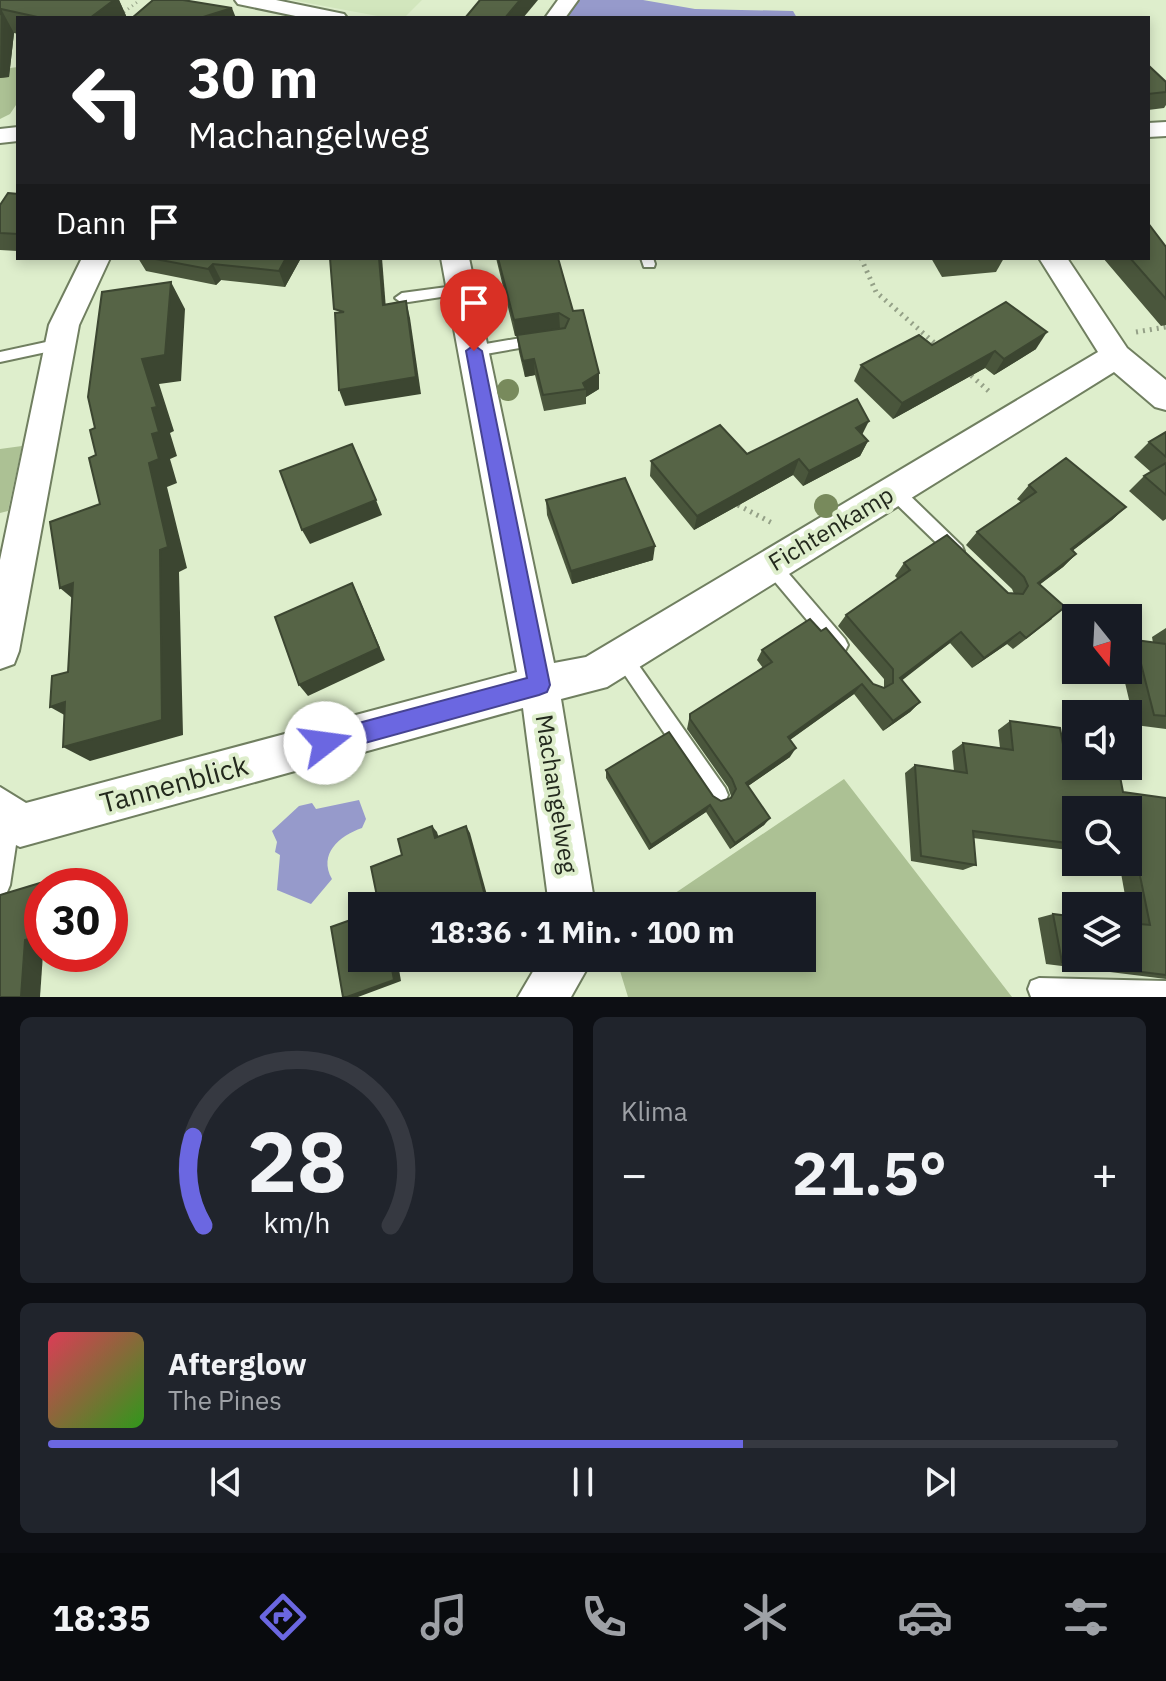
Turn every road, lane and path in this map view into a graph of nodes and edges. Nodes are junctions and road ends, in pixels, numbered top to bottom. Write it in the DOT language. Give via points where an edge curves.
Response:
graph roads {
  1 [pos="140,0"];
  2 [pos="245,0"];
  3 [pos="119,16"];
  4 [pos="327,16"];
  5 [pos="95,260"];
  6 [pos="862,260"];
  7 [pos="1054,260"];
  8 [pos="458,274"];
  9 [pos="402,298"];
  10 [pos="560,337"];
  11 [pos="60,344"];
  12 [pos="474,351"];
  13 [pos="947,354"];
  14 [pos="1116,356"];
  15 [pos="0,357"];
  16 [pos="959,365"];
  17 [pos="1166,398"];
  18 [pos="1017,416"];
  19 [pos="894,491"];
  20 [pos="771,565"];
  21 [pos="971,565"];
  22 [pos="0,646"];
  23 [pos="622,656"];
  24 [pos="853,662"];
  25 [pos="539,685"];
  26 [pos="718,795"];
  27 [pos="5,812"];
  28 [pos="0,885"];
  29 [pos="570,892"];
  30 [pos="560,972"];
  31 [pos="1166,992"];
  32 [pos="542,997"];
  33 [pos="1045,997"];
  1 -- 3 [label="path"];
  2 -- 4 [label="street"];
  5 -- 11 [label="street"];
  6 -- 13 [label="path" via="876,292"];
  7 -- 14 [label="street"];
  8 -- 9 [label="lane"];
  8 -- 12 [label="street, Machangelweg"];
  10 -- 12 [label="lane"];
  11 -- 15 [label="lane"];
  11 -- 22 [label="street"];
  12 -- 25 [label="street, Machangelweg"];
  14 -- 17 [label="street"];
  14 -- 18 [label="street, Fichtenkamp"];
  16 -- 18 [label="path"];
  18 -- 19 [label="street, Fichtenkamp"];
  19 -- 20 [label="street, Fichtenkamp"];
  19 -- 21 [label="lane"];
  20 -- 23 [label="street, Fichtenkamp"];
  20 -- 24 [label="lane"];
  23 -- 25 [label="street, Fichtenkamp" via="593,674"];
  23 -- 26 [label="lane"];
  25 -- 27 [label="street, Tannenblick" via="20,826"];
  25 -- 29 [label="street, Machangelweg"];
  27 -- 28 [label="lane"];
  30 -- 32 [label="street"];
  31 -- 33 [label="lane" via="1039,989"];
}
